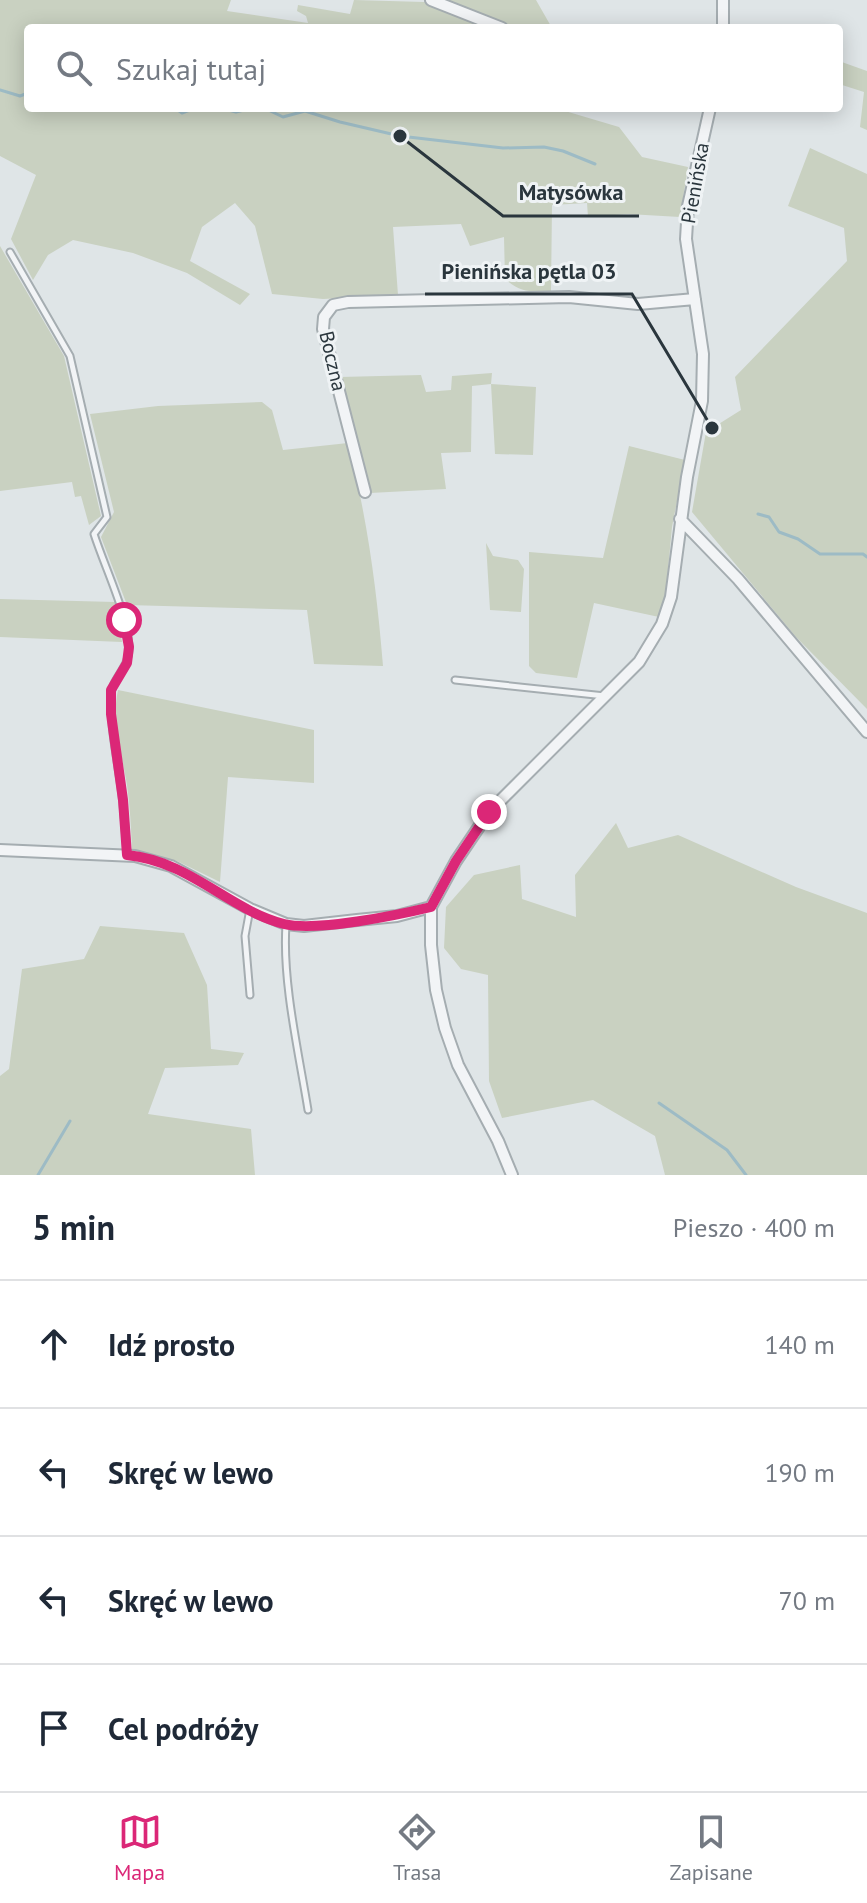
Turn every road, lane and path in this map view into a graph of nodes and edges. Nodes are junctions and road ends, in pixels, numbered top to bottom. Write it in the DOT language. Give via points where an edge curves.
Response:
graph roads {
  1 [pos="431,0"];
  2 [pos="723,0"];
  3 [pos="492,24"];
  4 [pos="723,24"];
  5 [pos="709,112"];
  6 [pos="10,252"];
  7 [pos="695,299"];
  8 [pos="365,492"];
  9 [pos="680,519"];
  10 [pos="455,680"];
  11 [pos="606,696"];
  12 [pos="867,732"];
  13 [pos="0,850"];
  14 [pos="127,855"];
  15 [pos="431,907"];
  16 [pos="250,909"];
  17 [pos="286,924"];
  18 [pos="250,995"];
  19 [pos="308,1110"];
  20 [pos="512,1175"];
  1 -- 3 [label="street"];
  2 -- 4 [label="street"];
  5 -- 7 [label="street, Pienińska" via="688,206 686,239"];
  6 -- 14 [label="lane" via="70,356 107,517 94,534 129,647 127,663 111,690"];
  7 -- 8 [label="street, Boczna" via="638,304 569,297 333,305 323,329"];
  7 -- 9 [label="street, Pienińska" via="703,354 702,401"];
  9 -- 11 [label="street, Pienińska" via="671,597 662,624 639,662"];
  9 -- 12 [label="street" via="738,579"];
  10 -- 11 [label="lane"];
  11 -- 15 [label="street, Pienińska" via="489,812"];
  13 -- 14 [label="street"];
  14 -- 16 [label="street" via="171,866"];
  15 -- 17 [label="street" via="397,916"];
  15 -- 20 [label="street" via="445,1028"];
  16 -- 17 [label="street"];
  16 -- 18 [label="lane" via="245,936"];
  17 -- 19 [label="lane"];
}
